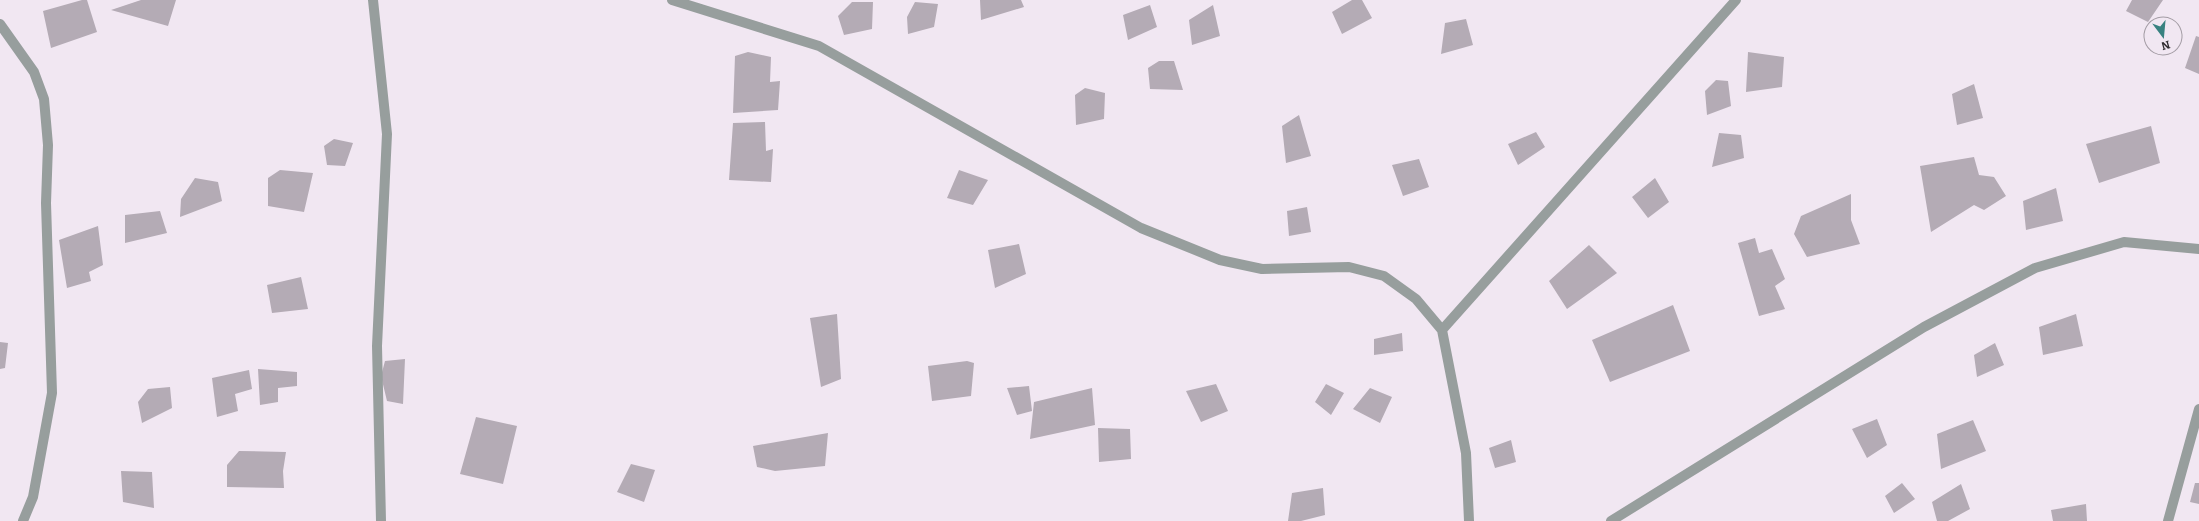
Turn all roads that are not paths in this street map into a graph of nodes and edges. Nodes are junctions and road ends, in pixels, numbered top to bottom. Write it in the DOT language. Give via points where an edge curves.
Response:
graph roads {
  1 [pos="373,0"];
  2 [pos="672,0"];
  3 [pos="1736,0"];
  4 [pos="0,24"];
  5 [pos="2199,249"];
  6 [pos="1442,330"];
  7 [pos="2199,409"];
  8 [pos="23,521"];
  9 [pos="381,521"];
  10 [pos="1469,521"];
  11 [pos="1611,521"];
  12 [pos="2168,521"];
  1 -- 9 [label="street" via="387,134 377,346"];
  2 -- 6 [label="street" via="819,46 1141,228 1220,260 1262,269 1349,268 1384,276 1416,299"];
  3 -- 6 [label="street"];
  4 -- 8 [label="street" via="34,72 44,99 48,145 46,203 52,393 32,497"];
  5 -- 11 [label="street" via="2124,242 2035,268 1924,327"];
  6 -- 10 [label="street" via="1466,453"];
  7 -- 12 [label="street"];
}
